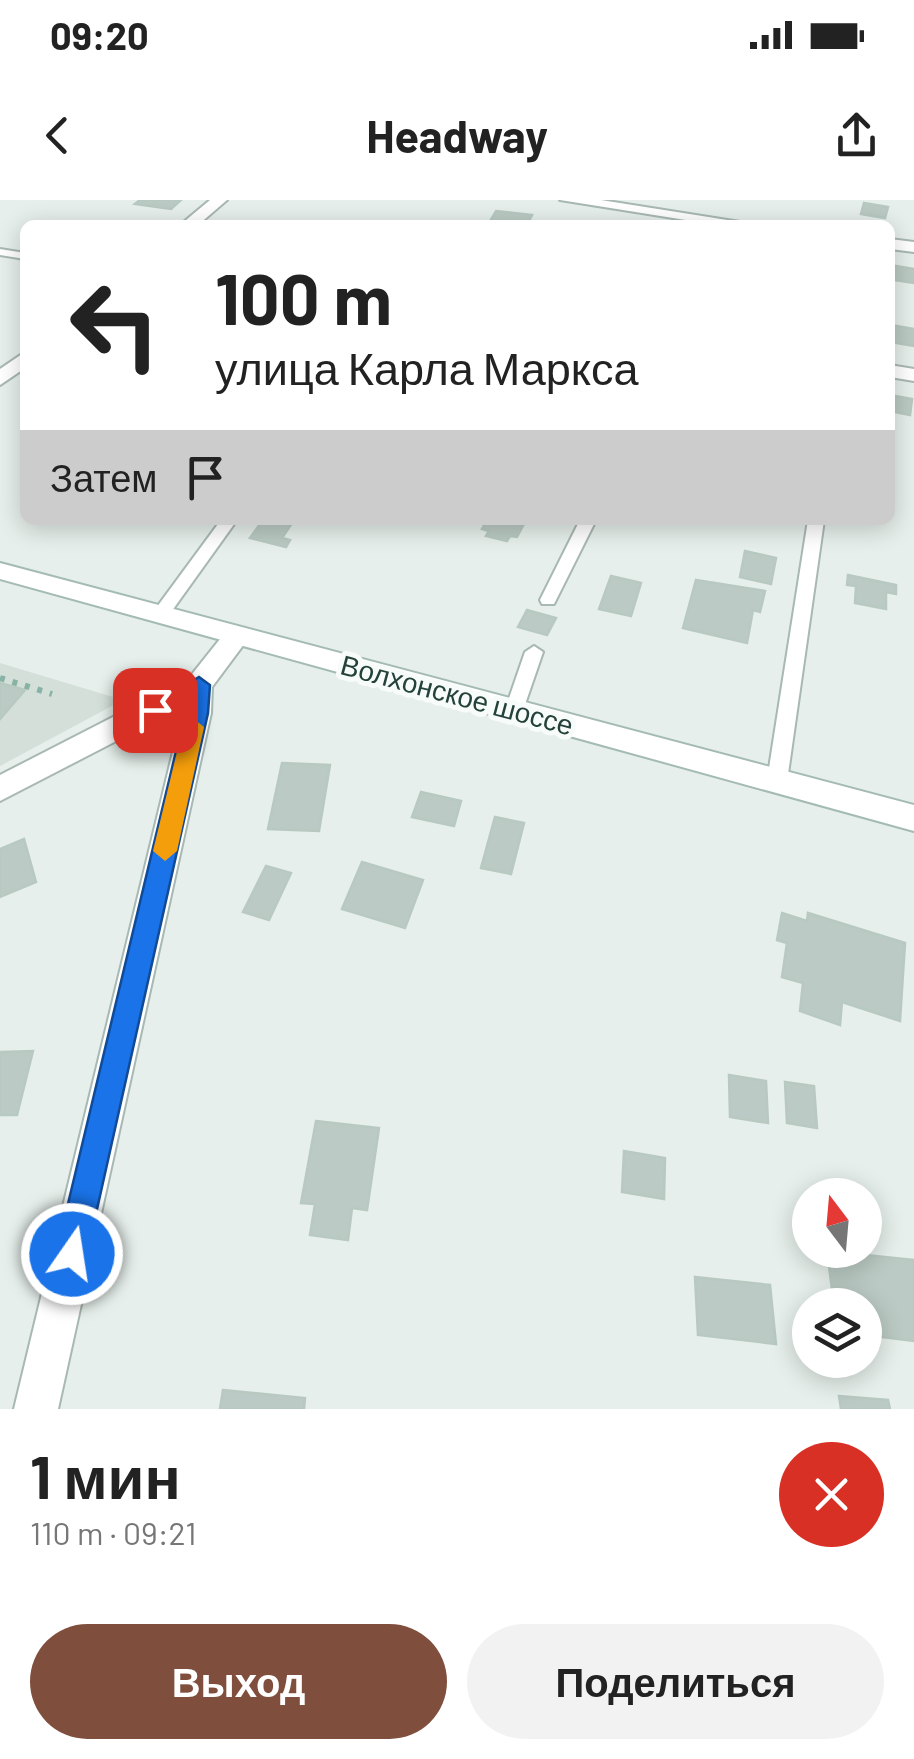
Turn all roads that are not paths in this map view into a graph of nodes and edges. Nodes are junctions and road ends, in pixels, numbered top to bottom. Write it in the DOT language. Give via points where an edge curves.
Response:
graph roads {
  1 [pos="219,200"];
  2 [pos="568,200"];
  3 [pos="194,220"];
  4 [pos="714,220"];
  5 [pos="20,362"];
  6 [pos="0,379"];
  7 [pos="224,525"];
  8 [pos="586,525"];
  9 [pos="815,525"];
  10 [pos="0,572"];
  11 [pos="548,600"];
  12 [pos="160,615"];
  13 [pos="237,636"];
  14 [pos="534,652"];
  15 [pos="199,685"];
  16 [pos="514,710"];
  17 [pos="776,780"];
  18 [pos="0,789"];
  19 [pos="914,818"];
  20 [pos="36,1409"];
  1 -- 3 [label="street"];
  2 -- 4 [label="street"];
  5 -- 6 [label="street"];
  7 -- 12 [label="lane"];
  8 -- 11 [label="lane"];
  9 -- 17 [label="lane"];
  10 -- 12 [label="street, Волхонское шоссе"];
  12 -- 13 [label="street, Волхонское шоссе"];
  13 -- 15 [label="street"];
  13 -- 16 [label="street, Волхонское шоссе"];
  14 -- 16 [label="lane"];
  15 -- 18 [label="street"];
  15 -- 20 [label="street"];
  16 -- 17 [label="street, Волхонское шоссе"];
  17 -- 19 [label="street, Волхонское шоссе"];
}
